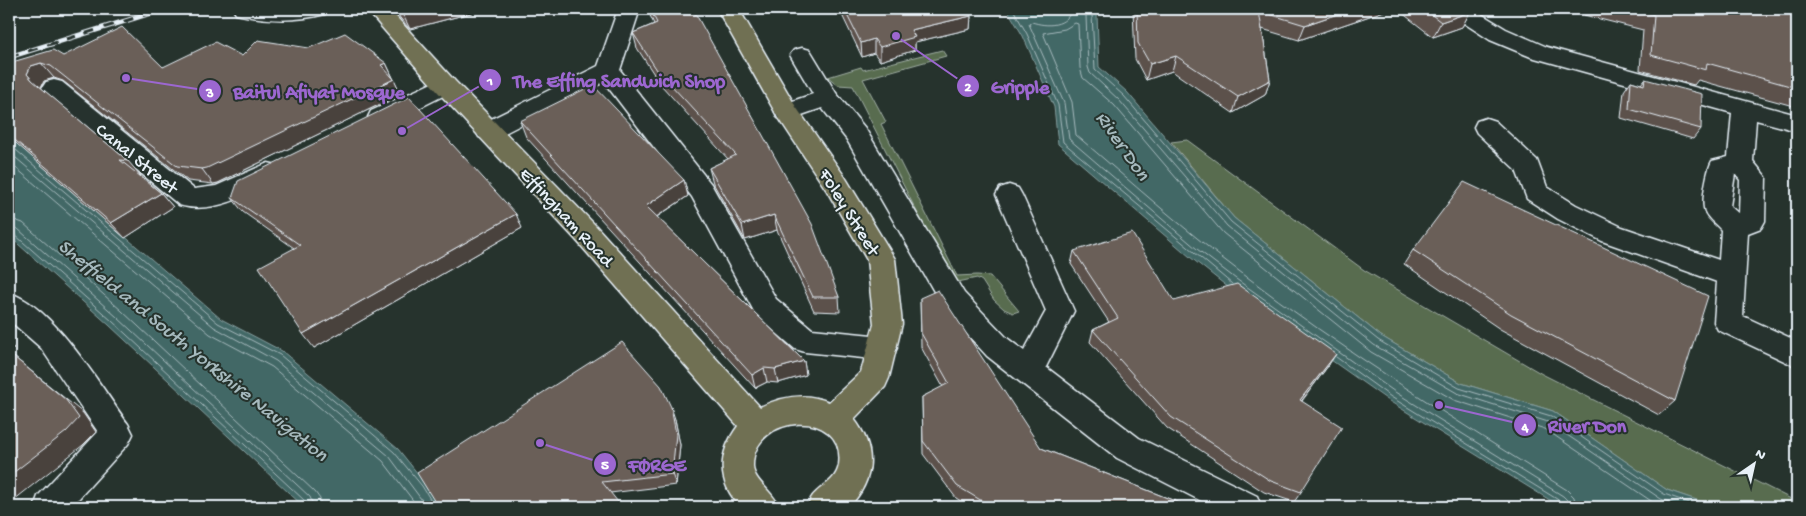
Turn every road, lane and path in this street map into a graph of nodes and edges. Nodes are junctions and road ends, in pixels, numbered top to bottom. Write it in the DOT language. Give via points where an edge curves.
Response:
graph roads {
  1 [pos="244,9"];
  2 [pos="317,9"];
  3 [pos="377,9"];
  4 [pos="629,9"];
  5 [pos="728,9"];
  6 [pos="1458,9"];
  7 [pos="802,54"];
  8 [pos="608,71"];
  9 [pos="445,85"];
  10 [pos="54,88"];
  11 [pos="827,98"];
  12 [pos="1745,108"];
  13 [pos="787,112"];
  14 [pos="1797,123"];
  15 [pos="1486,127"];
  16 [pos="357,128"];
  17 [pos="488,131"];
  18 [pos="288,163"];
  19 [pos="1740,164"];
  20 [pos="1009,195"];
  21 [pos="1735,227"];
  22 [pos="1732,276"];
  23 [pos="9,304"];
  24 [pos="882,348"];
  25 [pos="1797,355"];
  26 [pos="1028,372"];
  27 [pos="833,419"];
  28 [pos="757,425"];
  29 [pos="750,504"];
  30 [pos="837,505"];
  31 [pos="50,507"];
  32 [pos="1245,507"];
  1 -- 2 [label="street" via="288,14"];
  3 -- 9 [label="main road, Effingham Road"];
  4 -- 8 [label="street"];
  5 -- 13 [label="main road, Foley Street"];
  6 -- 12 [label="street" via="1515,44 1555,58"];
  7 -- 11 [label="street"];
  8 -- 17 [label="street"];
  8 -- 24 [label="street" via="702,191 766,307 805,340"];
  9 -- 16 [label="street"];
  9 -- 17 [label="main road, Effingham Road"];
  10 -- 18 [label="street, Canal Street" via="188,198 226,193"];
  11 -- 13 [label="street"];
  11 -- 26 [label="street" via="856,134 954,301 997,347"];
  12 -- 14 [label="street"];
  12 -- 19 [label="street"];
  13 -- 24 [label="main road, Foley Street" via="882,259 888,324"];
  15 -- 22 [label="street" via="1528,166 1536,192 1567,212 1612,234"];
  17 -- 28 [label="main road, Effingham Road" via="586,233"];
  19 -- 21 [label="street" via="1753,178 1752,221"];
  19 -- 21 [label="street" via="1721,168 1716,209"];
  20 -- 26 [label="street" via="1060,311"];
  21 -- 22 [label="street"];
  22 -- 25 [label="street" via="1728,322"];
  23 -- 31 [label="street" via="51,339 117,434"];
  24 -- 27 [label="main road, Foley Street" via="874,378"];
  26 -- 32 [label="street" via="1128,448"];
  27 -- 28 [label="main road" via="811,410 792,410 773,414"];
  27 -- 30 [label="main road" via="845,430 853,446 855,460 852,478"];
  28 -- 29 [label="main road" via="738,452 737,471"];
}
